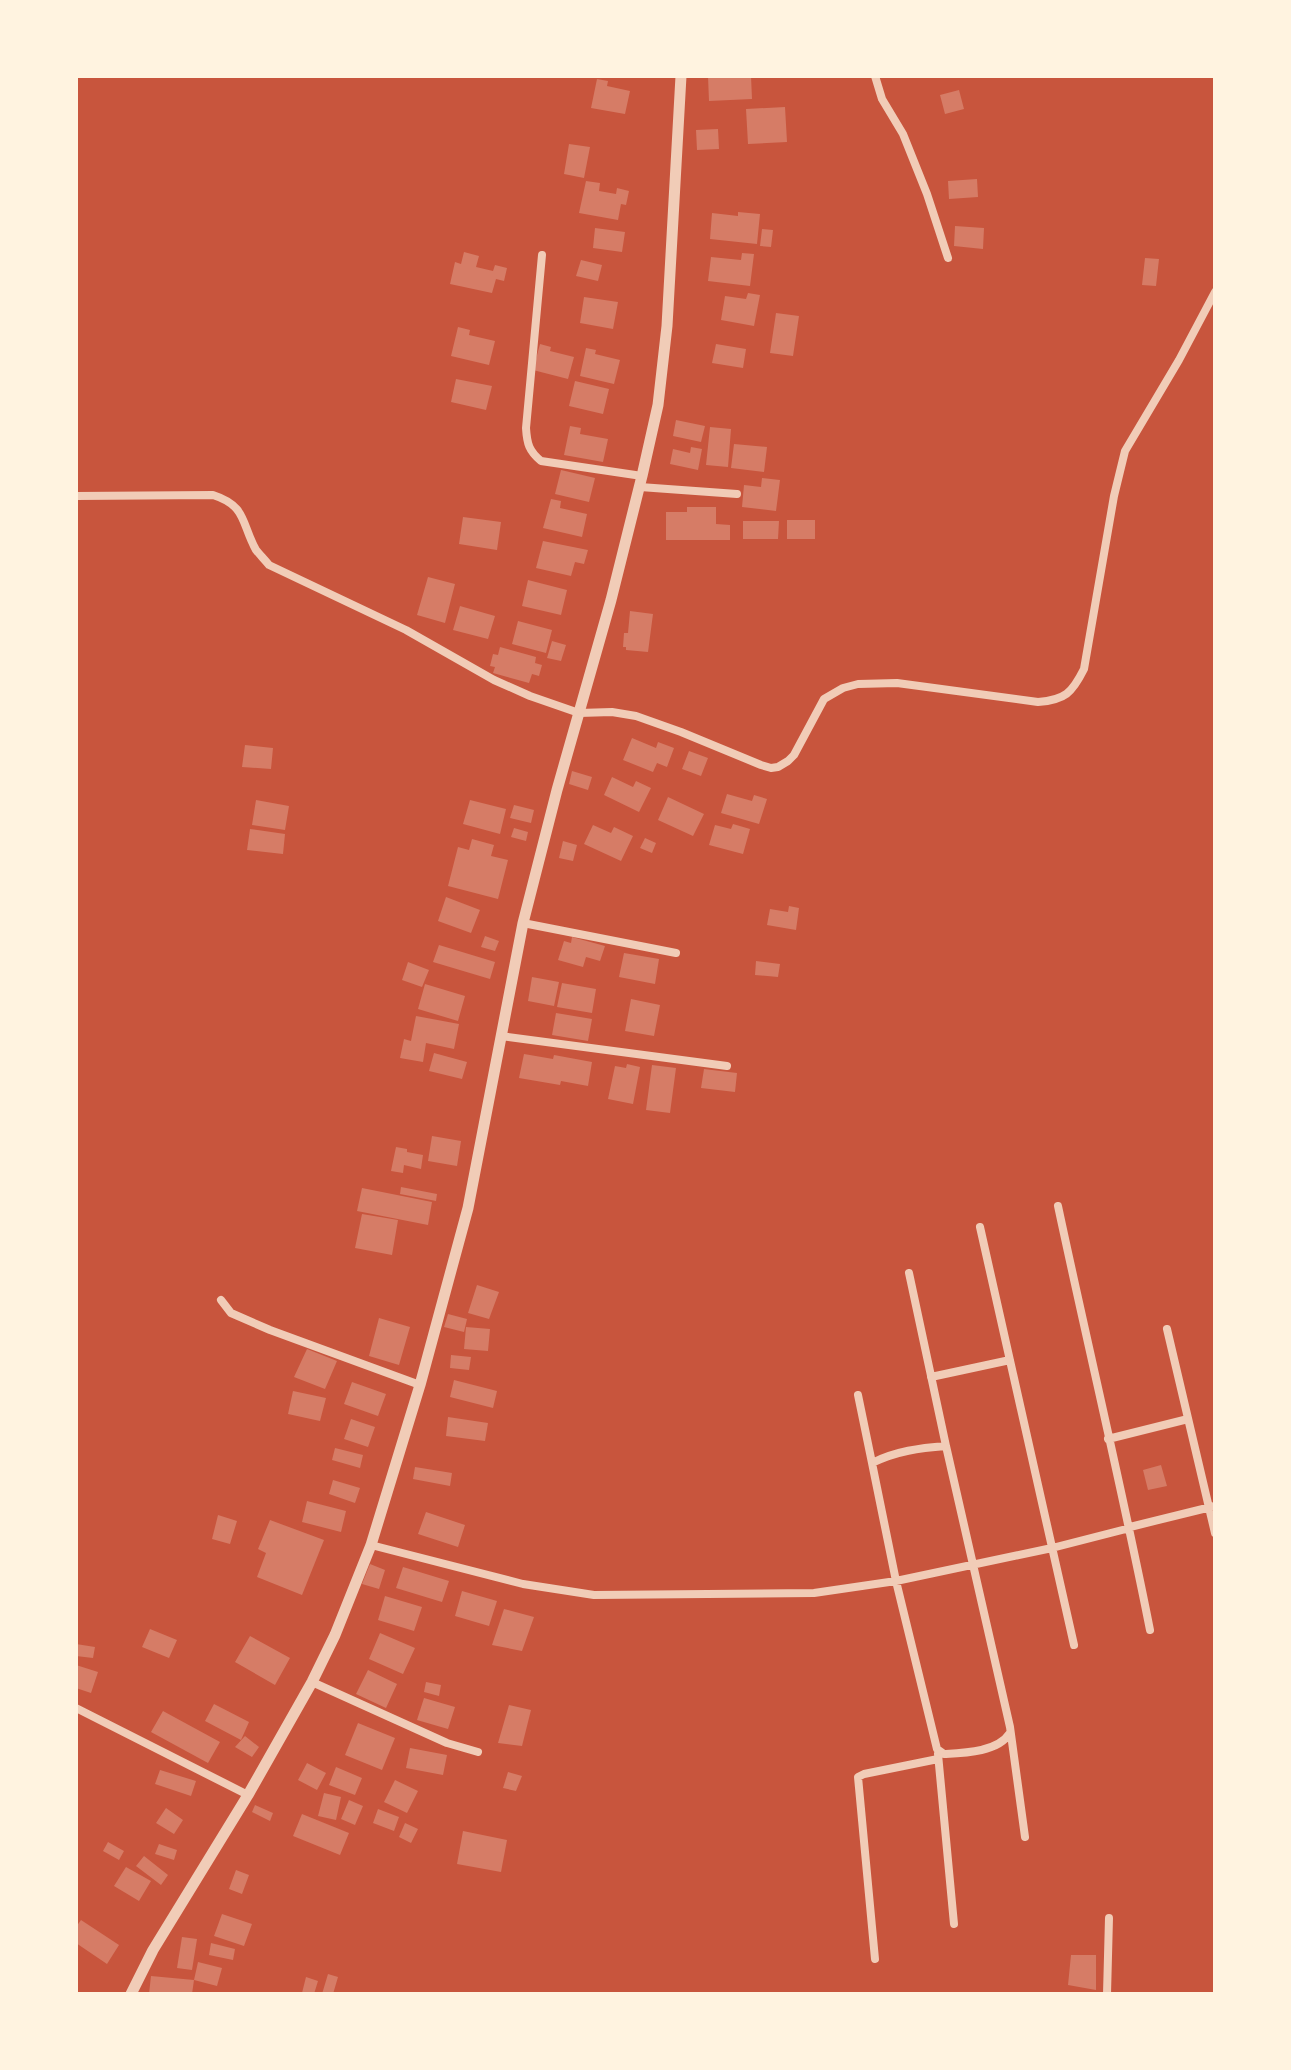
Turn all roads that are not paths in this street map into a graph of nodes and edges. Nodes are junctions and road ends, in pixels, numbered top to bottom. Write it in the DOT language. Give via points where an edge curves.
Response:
graph roads {
  1 [pos="681,76"];
  2 [pos="875,76"];
  3 [pos="542,255"];
  4 [pos="948,258"];
  5 [pos="1215,292"];
  6 [pos="641,482"];
  7 [pos="737,494"];
  8 [pos="76,496"];
  9 [pos="579,713"];
  10 [pos="523,923"];
  11 [pos="676,953"];
  12 [pos="501,1036"];
  13 [pos="727,1066"];
  14 [pos="1058,1206"];
  15 [pos="980,1227"];
  16 [pos="909,1273"];
  17 [pos="221,1300"];
  18 [pos="1167,1329"];
  19 [pos="1010,1360"];
  20 [pos="931,1377"];
  21 [pos="420,1385"];
  22 [pos="858,1395"];
  23 [pos="1188,1419"];
  24 [pos="1108,1439"];
  25 [pos="946,1446"];
  26 [pos="872,1463"];
  27 [pos="1212,1506"];
  28 [pos="1130,1528"];
  29 [pos="1215,1533"];
  30 [pos="371,1545"];
  31 [pos="1052,1548"];
  32 [pos="972,1564"];
  33 [pos="896,1581"];
  34 [pos="1150,1630"];
  35 [pos="1074,1645"];
  36 [pos="312,1682"];
  37 [pos="76,1708"];
  38 [pos="1010,1733"];
  39 [pos="478,1752"];
  40 [pos="938,1754"];
  41 [pos="248,1795"];
  42 [pos="1025,1837"];
  43 [pos="1109,1918"];
  44 [pos="954,1924"];
  45 [pos="875,1959"];
  46 [pos="131,1994"];
  47 [pos="1107,1994"];
  1 -- 6 [label="street" via="667,326 658,405"];
  2 -- 4 [label="street" via="903,134"];
  3 -- 6 [label="street" via="527,443 541,461"];
  5 -- 9 [label="street" via="1125,451 1084,669 1067,695 1038,702 897,683 858,684 824,699 794,755 778,767 636,716"];
  6 -- 7 [label="street"];
  6 -- 9 [label="street"];
  8 -- 9 [label="street" via="213,495 228,500 269,565 406,630 494,680"];
  9 -- 10 [label="street"];
  10 -- 11 [label="street"];
  10 -- 12 [label="street"];
  12 -- 13 [label="street"];
  12 -- 21 [label="street" via="468,1208"];
  14 -- 24 [label="street"];
  15 -- 19 [label="street"];
  16 -- 20 [label="street"];
  17 -- 21 [label="street" via="231,1313 270,1330"];
  18 -- 23 [label="street"];
  19 -- 20 [label="street"];
  19 -- 31 [label="street"];
  20 -- 25 [label="street"];
  21 -- 30 [label="street"];
  22 -- 26 [label="street"];
  23 -- 24 [label="street"];
  23 -- 27 [label="street"];
  24 -- 28 [label="street"];
  25 -- 26 [label="street" via="898,1452"];
  25 -- 32 [label="street"];
  26 -- 33 [label="street"];
  27 -- 28 [label="street"];
  27 -- 29 [label="street"];
  28 -- 31 [label="street"];
  28 -- 34 [label="street"];
  30 -- 33 [label="street" via="523,1584 594,1595 814,1593"];
  30 -- 36 [label="street"];
  31 -- 32 [label="street"];
  31 -- 35 [label="street"];
  32 -- 33 [label="street"];
  32 -- 38 [label="street"];
  33 -- 40 [label="street"];
  36 -- 39 [label="street"];
  36 -- 41 [label="street"];
  37 -- 41 [label="street"];
  38 -- 40 [label="street" via="1000,1745"];
  38 -- 42 [label="street"];
  40 -- 44 [label="street"];
  40 -- 45 [label="street" via="858,1777"];
  41 -- 46 [label="street"];
  43 -- 47 [label="street"];
}
